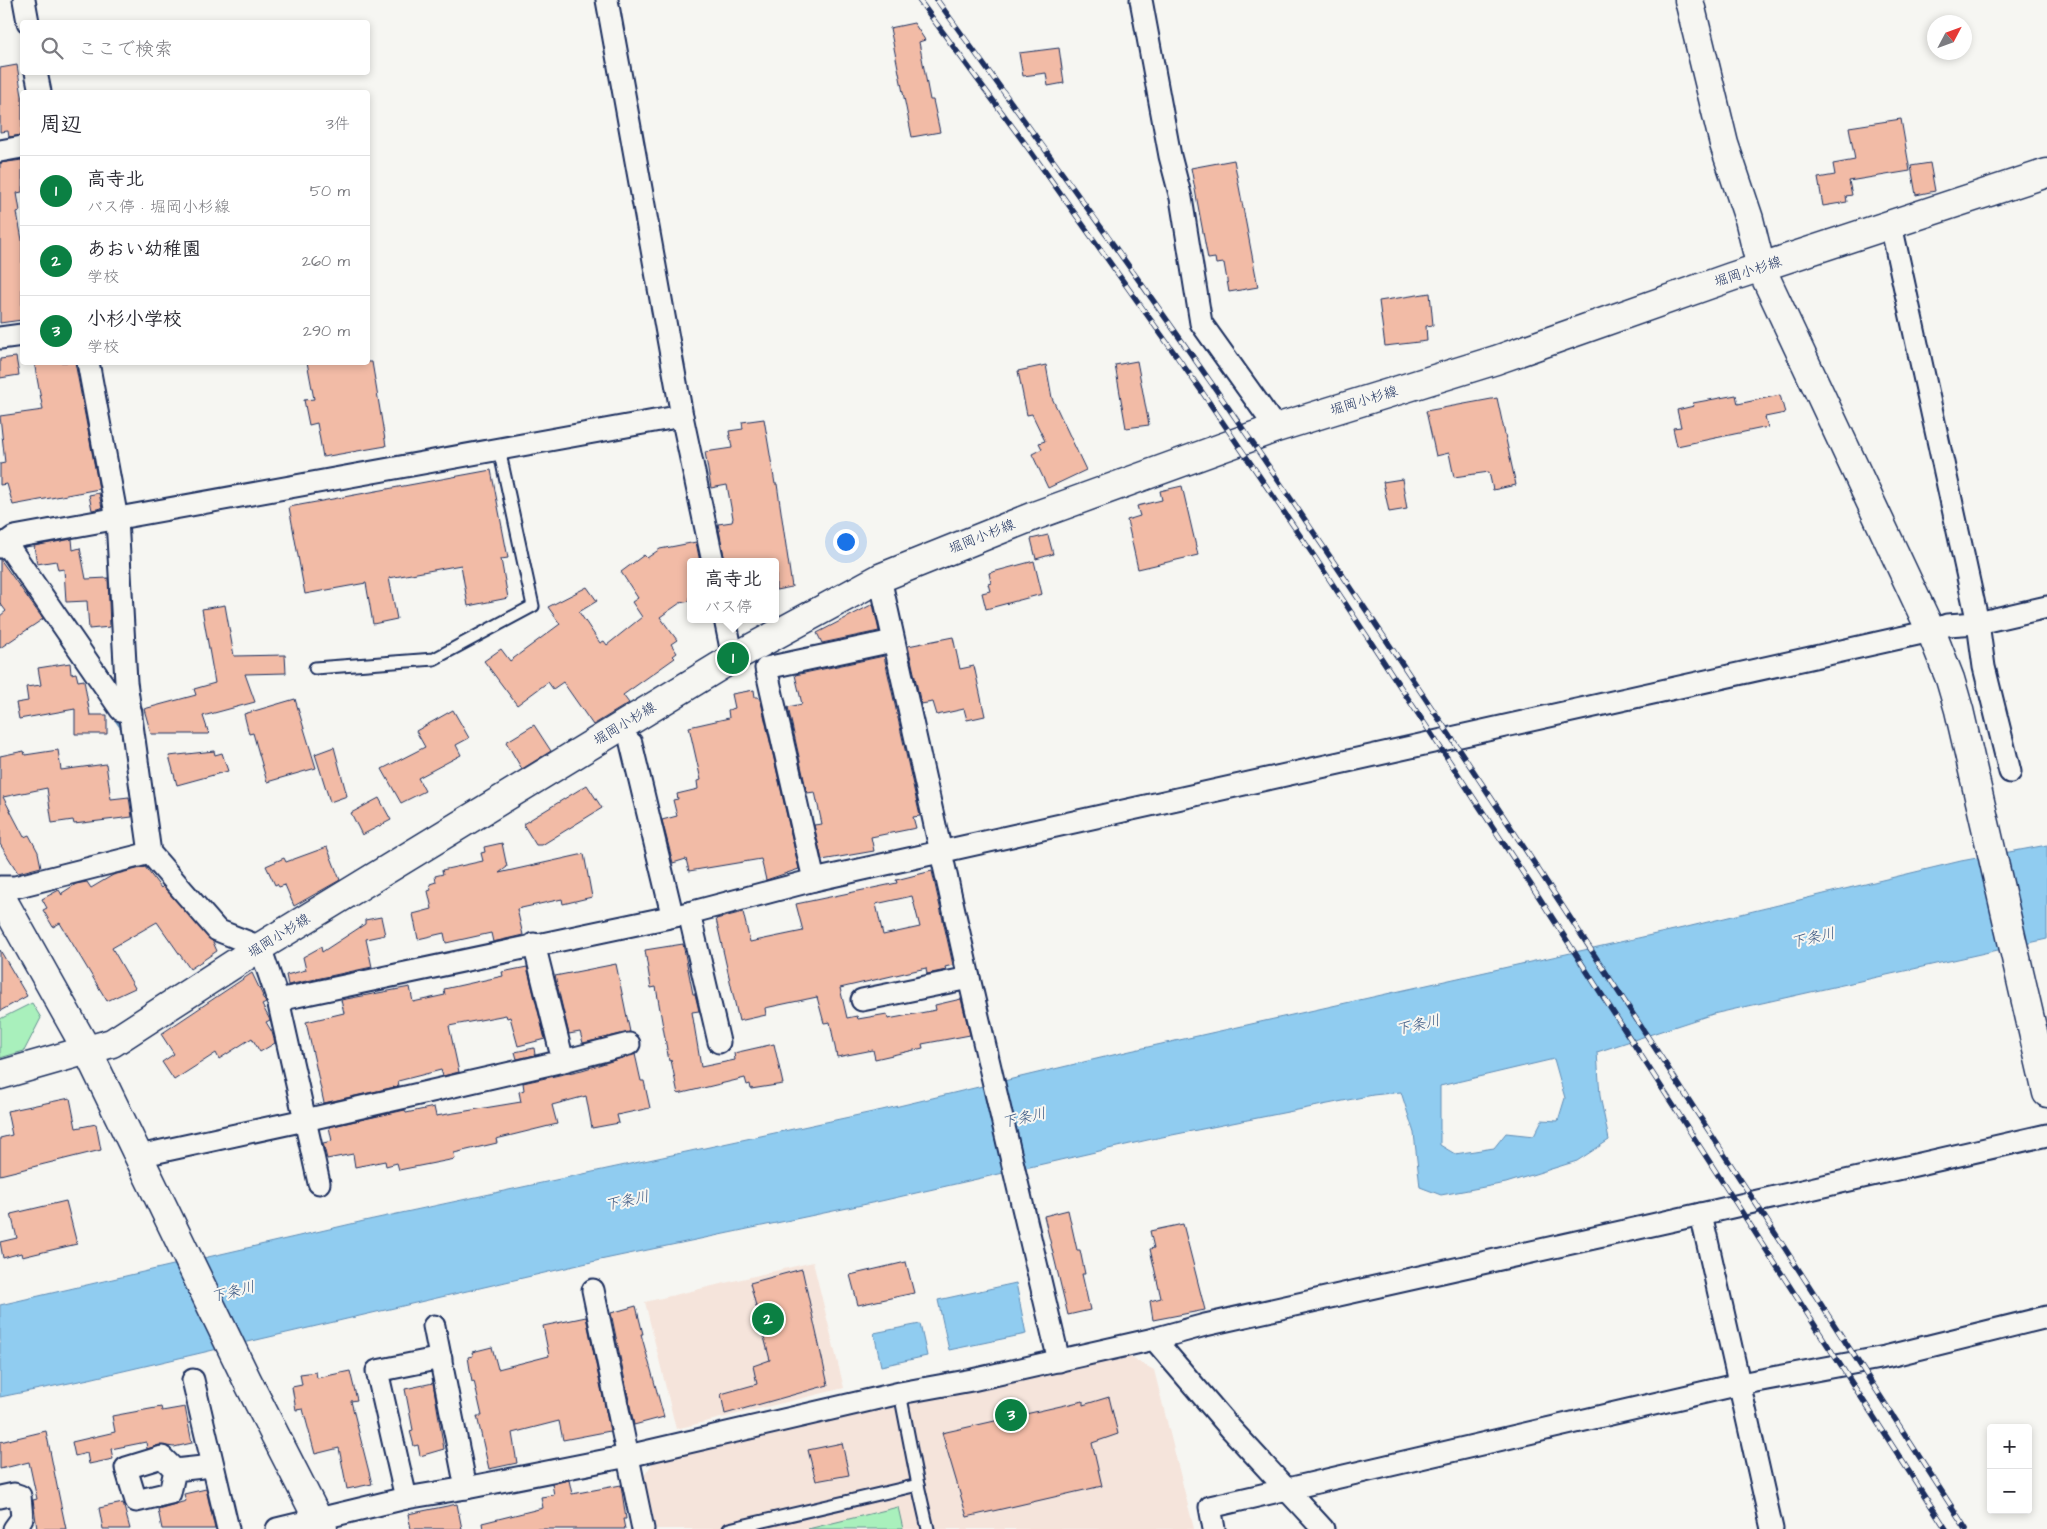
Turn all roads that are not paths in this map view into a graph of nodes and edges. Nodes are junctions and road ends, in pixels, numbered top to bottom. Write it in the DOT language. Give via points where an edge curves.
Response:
graph roads {
  1 [pos="24,0"];
  2 [pos="607,0"];
  3 [pos="1141,0"];
  4 [pos="1690,0"];
  5 [pos="28,20"];
  6 [pos="37,75"];
  7 [pos="40,90"];
  8 [pos="20,146"];
  9 [pos="0,151"];
  10 [pos="2047,173"];
  11 [pos="1892,225"];
  12 [pos="1761,268"];
  13 [pos="20,335"];
  14 [pos="0,338"];
  15 [pos="89,365"];
  16 [pos="682,416"];
  17 [pos="1276,428"];
  18 [pos="499,449"];
  19 [pos="117,519"];
  20 [pos="2,544"];
  21 [pos="712,558"];
  22 [pos="880,578"];
  23 [pos="2047,607"];
  24 [pos="726,623"];
  25 [pos="1978,623"];
  26 [pos="1930,630"];
  27 [pos="893,641"];
  28 [pos="733,658"];
  29 [pos="315,668"];
  30 [pos="131,713"];
  31 [pos="631,743"];
  32 [pos="2010,772"];
  33 [pos="941,852"];
  34 [pos="150,853"];
  35 [pos="814,880"];
  36 [pos="0,887"];
  37 [pos="0,895"];
  38 [pos="680,914"];
  39 [pos="534,944"];
  40 [pos="260,947"];
  41 [pos="969,978"];
  42 [pos="278,1000"];
  43 [pos="862,1000"];
  44 [pos="719,1042"];
  45 [pos="629,1044"];
  46 [pos="88,1052"];
  47 [pos="563,1061"];
  48 [pos="0,1075"];
  49 [pos="2047,1093"];
  50 [pos="305,1120"];
  51 [pos="2047,1135"];
  52 [pos="139,1156"];
  53 [pos="320,1183"];
  54 [pos="1701,1214"];
  55 [pos="593,1290"];
  56 [pos="2047,1317"];
  57 [pos="434,1326"];
  58 [pos="1154,1338"];
  59 [pos="440,1358"];
  60 [pos="1059,1361"];
  61 [pos="193,1380"];
  62 [pos="1740,1384"];
  63 [pos="900,1393"];
  64 [pos="628,1456"];
  65 [pos="212,1466"];
  66 [pos="175,1470"];
  67 [pos="918,1485"];
  68 [pos="466,1488"];
  69 [pos="1286,1488"];
  70 [pos="0,1497"];
  71 [pos="406,1498"];
  72 [pos="321,1524"];
  73 [pos="14,1529"];
  74 [pos="228,1529"];
  75 [pos="277,1529"];
  76 [pos="643,1529"];
  77 [pos="729,1529"];
  78 [pos="928,1529"];
  79 [pos="1214,1529"];
  80 [pos="1323,1529"];
  81 [pos="1772,1529"];
  1 -- 5 [label="street"];
  2 -- 16 [label="street"];
  3 -- 17 [label="street" via="1181,198 1201,323"];
  4 -- 12 [label="main road" via="1724,144 1749,218"];
  6 -- 7 [label="street"];
  8 -- 9 [label="street"];
  10 -- 11 [label="main road, 堀岡小杉線"];
  11 -- 12 [label="main road, 堀岡小杉線"];
  11 -- 25 [label="street"];
  12 -- 17 [label="main road, 堀岡小杉線" via="1496,360"];
  12 -- 26 [label="main road"];
  13 -- 14 [label="street"];
  15 -- 19 [label="street"];
  16 -- 18 [label="street"];
  16 -- 21 [label="street"];
  17 -- 22 [label="main road, 堀岡小杉線" via="1034,516"];
  18 -- 19 [label="street"];
  18 -- 29 [label="lane" via="533,606 434,659"];
  19 -- 20 [label="street" via="14,537"];
  19 -- 30 [label="street" via="126,682"];
  20 -- 30 [label="street" via="121,710"];
  22 -- 27 [label="street"];
  22 -- 28 [label="main road, 堀岡小杉線"];
  23 -- 25 [label="street"];
  24 -- 28 [label="street"];
  25 -- 26 [label="street" via="1946,625"];
  25 -- 32 [label="street" via="1984,667"];
  26 -- 33 [label="street"];
  26 -- 49 [label="main road" via="1959,710"];
  27 -- 33 [label="street"];
  27 -- 35 [label="street" via="766,668"];
  28 -- 40 [label="main road, 堀岡小杉線"];
  30 -- 34 [label="street"];
  31 -- 38 [label="street"];
  33 -- 35 [label="street"];
  33 -- 41 [label="street"];
  34 -- 36 [label="street" via="15,887"];
  34 -- 40 [label="street" via="217,930"];
  35 -- 38 [label="street"];
  37 -- 46 [label="main road"];
  38 -- 39 [label="street"];
  38 -- 44 [label="street"];
  39 -- 42 [label="street"];
  39 -- 47 [label="street"];
  40 -- 42 [label="street"];
  40 -- 46 [label="main road, 堀岡小杉線" via="112,1043"];
  41 -- 43 [label="street"];
  41 -- 60 [label="street"];
  42 -- 50 [label="street"];
  45 -- 47 [label="street"];
  46 -- 48 [label="main road, 堀岡小杉線"];
  46 -- 52 [label="main road"];
  47 -- 50 [label="street"];
  50 -- 52 [label="street"];
  50 -- 53 [label="street"];
  51 -- 54 [label="street"];
  52 -- 72 [label="main road"];
  54 -- 58 [label="street"];
  54 -- 62 [label="street"];
  55 -- 64 [label="street"];
  56 -- 62 [label="street" via="1885,1357"];
  57 -- 59 [label="street"];
  58 -- 60 [label="street"];
  58 -- 69 [label="street"];
  59 -- 68 [label="street"];
  59 -- 71 [label="street" via="377,1371"];
  60 -- 63 [label="street"];
  61 -- 65 [label="street"];
  62 -- 69 [label="street" via="1328,1481"];
  62 -- 81 [label="street"];
  63 -- 64 [label="street"];
  63 -- 67 [label="lane"];
  64 -- 68 [label="street"];
  64 -- 76 [label="street"];
  65 -- 66 [label="street"];
  65 -- 74 [label="street"];
  67 -- 77 [label="lane"];
  67 -- 78 [label="lane"];
  68 -- 71 [label="street"];
  69 -- 79 [label="street" via="1210,1507"];
  69 -- 80 [label="street"];
  70 -- 73 [label="street" via="20,1496 22,1518"];
  71 -- 72 [label="street"];
  72 -- 75 [label="street"];
}
